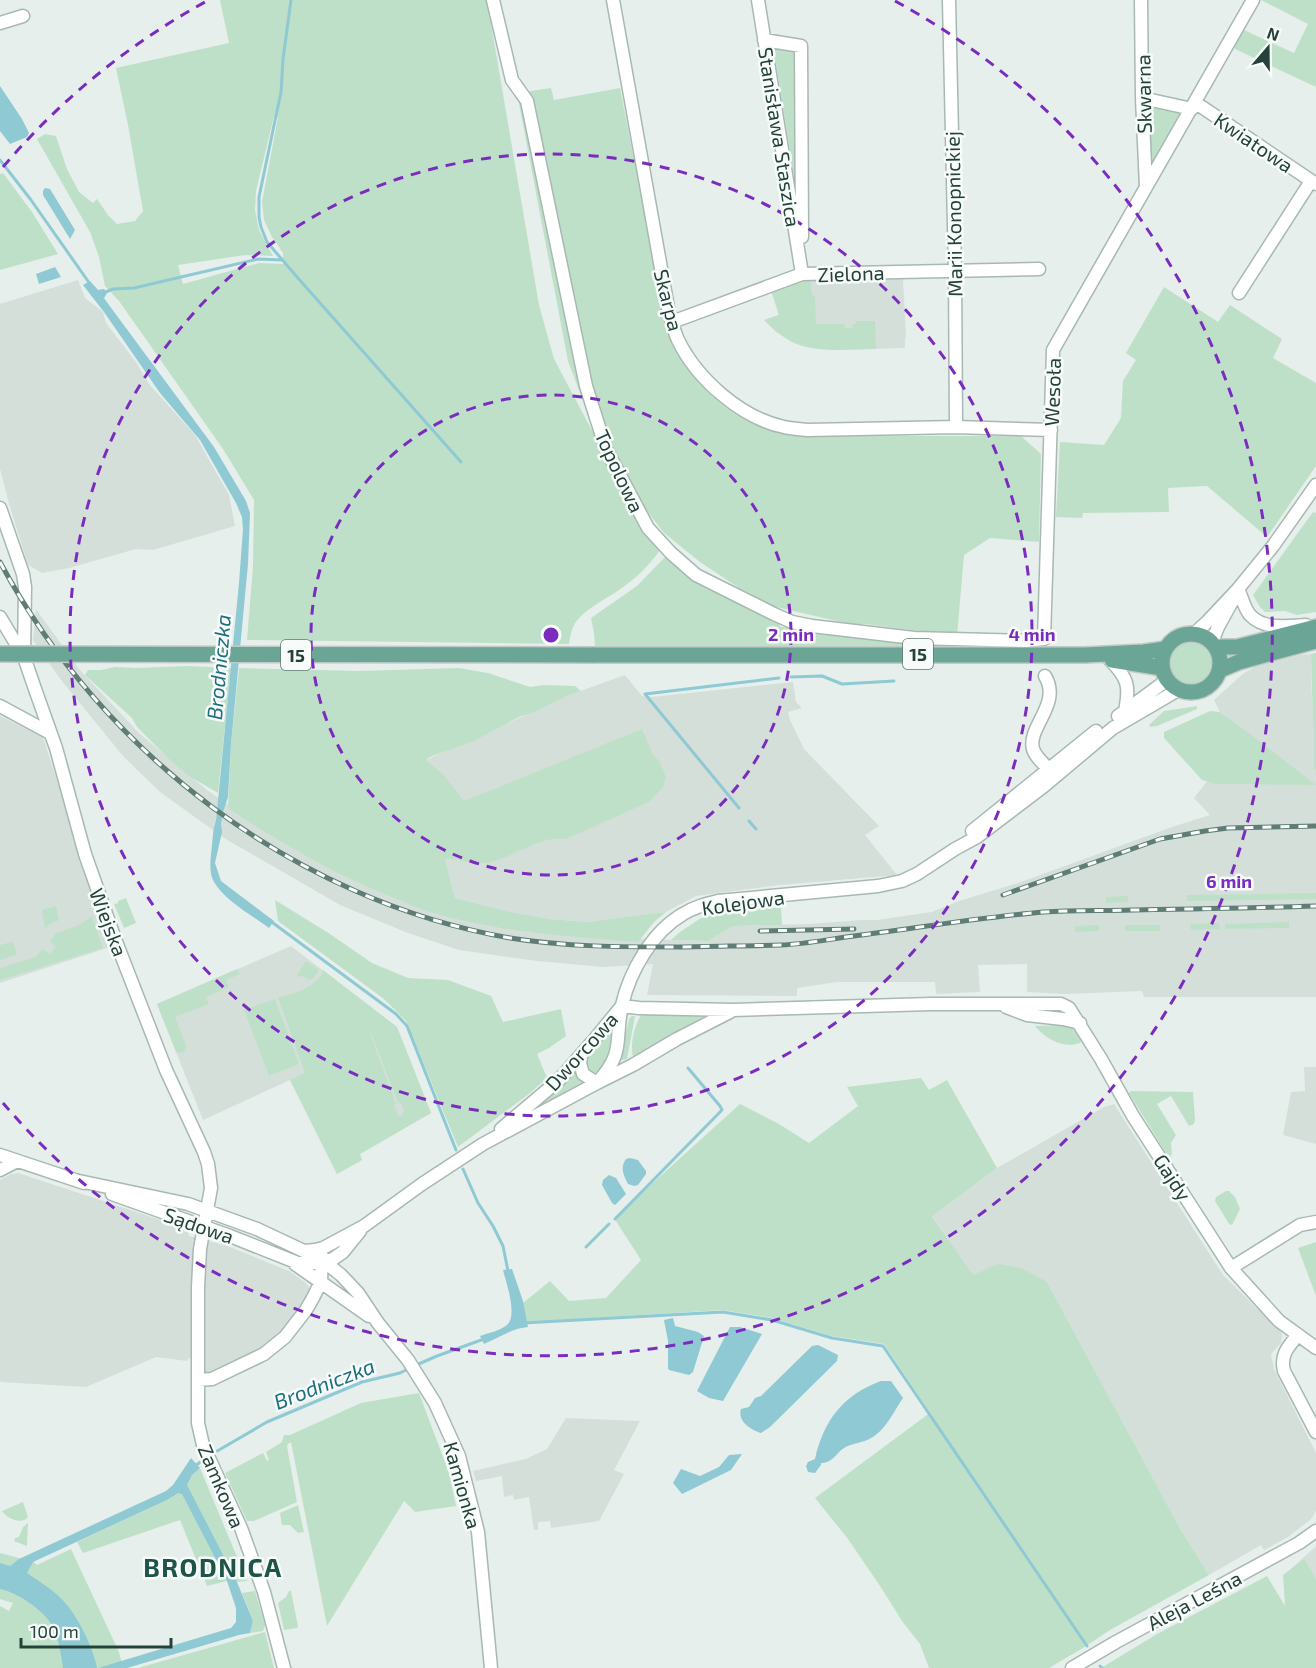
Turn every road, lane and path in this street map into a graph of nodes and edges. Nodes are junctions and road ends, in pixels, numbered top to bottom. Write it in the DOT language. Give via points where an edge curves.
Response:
graph roads {
  1 [pos="493,0"];
  2 [pos="613,0"];
  3 [pos="758,0"];
  4 [pos="949,0"];
  5 [pos="1141,0"];
  6 [pos="1253,0"];
  7 [pos="23,16"];
  8 [pos="0,23"];
  9 [pos="764,40"];
  10 [pos="1142,98"];
  11 [pos="1194,106"];
  12 [pos="1314,183"];
  13 [pos="1146,187"];
  14 [pos="1039,269"];
  15 [pos="955,270"];
  16 [pos="802,274"];
  17 [pos="1239,293"];
  18 [pos="672,322"];
  19 [pos="956,427"];
  20 [pos="1051,430"];
  21 [pos="1316,485"];
  22 [pos="0,508"];
  23 [pos="1238,589"];
  24 [pos="0,616"];
  25 [pos="1316,626"];
  26 [pos="1194,634"];
  27 [pos="1044,639"];
  28 [pos="1316,641"];
  29 [pos="1214,645"];
  30 [pos="1165,649"];
  31 [pos="0,654"];
  32 [pos="1085,655"];
  33 [pos="24,657"];
  34 [pos="1110,660"];
  35 [pos="1220,670"];
  36 [pos="1045,676"];
  37 [pos="1169,679"];
  38 [pos="0,706"];
  39 [pos="1125,711"];
  40 [pos="50,733"];
  41 [pos="1053,772"];
  42 [pos="622,1006"];
  43 [pos="733,1010"];
  44 [pos="1080,1023"];
  45 [pos="581,1056"];
  46 [pos="597,1083"];
  47 [pos="483,1144"];
  48 [pos="0,1155"];
  49 [pos="17,1161"];
  50 [pos="0,1170"];
  51 [pos="79,1181"];
  52 [pos="208,1210"];
  53 [pos="1316,1222"];
  54 [pos="364,1226"];
  55 [pos="204,1227"];
  56 [pos="304,1251"];
  57 [pos="343,1252"];
  58 [pos="324,1255"];
  59 [pos="289,1260"];
  60 [pos="1231,1268"];
  61 [pos="341,1275"];
  62 [pos="321,1281"];
  63 [pos="352,1286"];
  64 [pos="378,1323"];
  65 [pos="1297,1336"];
  66 [pos="1316,1348"];
  67 [pos="198,1380"];
  68 [pos="1316,1432"];
  69 [pos="1316,1531"];
  70 [pos="284,1668"];
  71 [pos="491,1668"];
  72 [pos="1072,1668"];
  1 -- 27 [label="street, Topolowa" via="512,80 527,101 586,386 606,449 648,528 696,575 792,622 914,638"];
  2 -- 18 [label="street, Skarpa"];
  3 -- 9 [label="street, Stanisława Staszica"];
  4 -- 15 [label="street, Marii Konopnickiej"];
  5 -- 10 [label="street, Skwarna"];
  6 -- 11 [label="street, Wesoła"];
  7 -- 8 [label="street"];
  9 -- 16 [label="street, Stanisława Staszica"];
  9 -- 16 [label="street" via="801,46"];
  10 -- 11 [label="street"];
  10 -- 13 [label="street, Skwarna"];
  11 -- 12 [label="street, Kwiatowa"];
  11 -- 13 [label="street, Wesoła"];
  12 -- 17 [label="street, Kwiatowa"];
  13 -- 20 [label="street, Wesoła" via="1053,350"];
  14 -- 15 [label="street, Zielona"];
  15 -- 16 [label="street, Zielona"];
  15 -- 19 [label="street, Marii Konopnickiej"];
  16 -- 18 [label="street, Zielona"];
  18 -- 19 [label="street, Skarpa" via="678,339 707,382 763,420 807,430"];
  19 -- 20 [label="street, Skarpa"];
  20 -- 27 [label="street, Wesoła"];
  21 -- 23 [label="street"];
  22 -- 33 [label="street" via="23,574"];
  23 -- 25 [label="street" via="1250,615 1264,624"];
  23 -- 26 [label="street"];
  23 -- 29 [label="street" via="1218,627"];
  24 -- 33 [label="street, Wiejska"];
  25 -- 29 [label="main road" via="1237,647"];
  26 -- 29 [label="main road"];
  26 -- 30 [label="main road, 15" via="1177,637"];
  28 -- 35 [label="main road, 15"];
  29 -- 35 [label="main road" via="1220,654"];
  30 -- 32 [label="main road, 15"];
  30 -- 37 [label="main road" via="1162,658"];
  31 -- 32 [label="main road, 15, bridge"];
  32 -- 34 [label="main road, 15"];
  33 -- 40 [label="street, Wiejska"];
  34 -- 37 [label="main road, 15"];
  34 -- 39 [label="street" via="1128,686"];
  35 -- 37 [label="main road, 15" via="1211,685 1196,692 1187,692"];
  36 -- 41 [label="street" via="1050,693 1033,744 1034,751"];
  37 -- 39 [label="street, Kolejowa"];
  37 -- 41 [label="street, Kolejowa" via="1113,728"];
  38 -- 40 [label="street"];
  39 -- 41 [label="street, Kolejowa" via="1091,734"];
  40 -- 52 [label="street, Wiejska" via="99,897 166,1070 204,1152 210,1177"];
  41 -- 42 [label="street, Kolejowa" via="977,837 902,881 718,902 682,914 643,955"];
  42 -- 43 [label="street, Dworcowa"];
  42 -- 45 [label="street, Dworcowa"];
  42 -- 46 [label="street, Kolejowa" via="615,1058"];
  43 -- 44 [label="street, Dworcowa" via="1001,1005 1027,1015"];
  43 -- 46 [label="street, Dworcowa"];
  44 -- 60 [label="street, Gajdy" via="1133,1116"];
  45 -- 46 [label="street" via="583,1074"];
  45 -- 47 [label="street, Dworcowa" via="559,1080"];
  46 -- 47 [label="street, Dworcowa"];
  47 -- 54 [label="street, Dworcowa"];
  48 -- 49 [label="street, Sądowa"];
  49 -- 50 [label="street"];
  49 -- 51 [label="street, Sądowa"];
  51 -- 52 [label="street, Sądowa"];
  51 -- 55 [label="street, Sądowa"];
  52 -- 55 [label="street, Wiejska"];
  52 -- 56 [label="street, Sądowa"];
  53 -- 60 [label="street" via="1300,1225"];
  54 -- 57 [label="street, Dworcowa"];
  54 -- 58 [label="street, Dworcowa"];
  55 -- 59 [label="street, Sądowa"];
  55 -- 67 [label="street, Zamkowa" via="198,1287"];
  56 -- 58 [label="street, Kamionka"];
  57 -- 58 [label="street, Dworcowa" via="333,1259"];
  57 -- 61 [label="street"];
  58 -- 59 [label="street, Sądowa" via="308,1264"];
  58 -- 61 [label="street, Kamionka"];
  58 -- 62 [label="street"];
  59 -- 62 [label="street, Kamionka"];
  60 -- 65 [label="street, Gajdy"];
  61 -- 63 [label="street, Kamionka"];
  62 -- 63 [label="street, Kamionka" via="336,1280"];
  62 -- 64 [label="street, Kamionka"];
  62 -- 67 [label="street" via="306,1310 279,1342 264,1354 212,1379"];
  63 -- 64 [label="street, Kamionka"];
  64 -- 71 [label="street, Kamionka" via="435,1402 459,1456 478,1532"];
  65 -- 66 [label="street, Gajdy"];
  65 -- 68 [label="street" via="1284,1354 1282,1365"];
  67 -- 70 [label="street, Zamkowa" via="198,1423 203,1445 241,1528 264,1592"];
  69 -- 72 [label="street, Aleja Leśna"];
}
